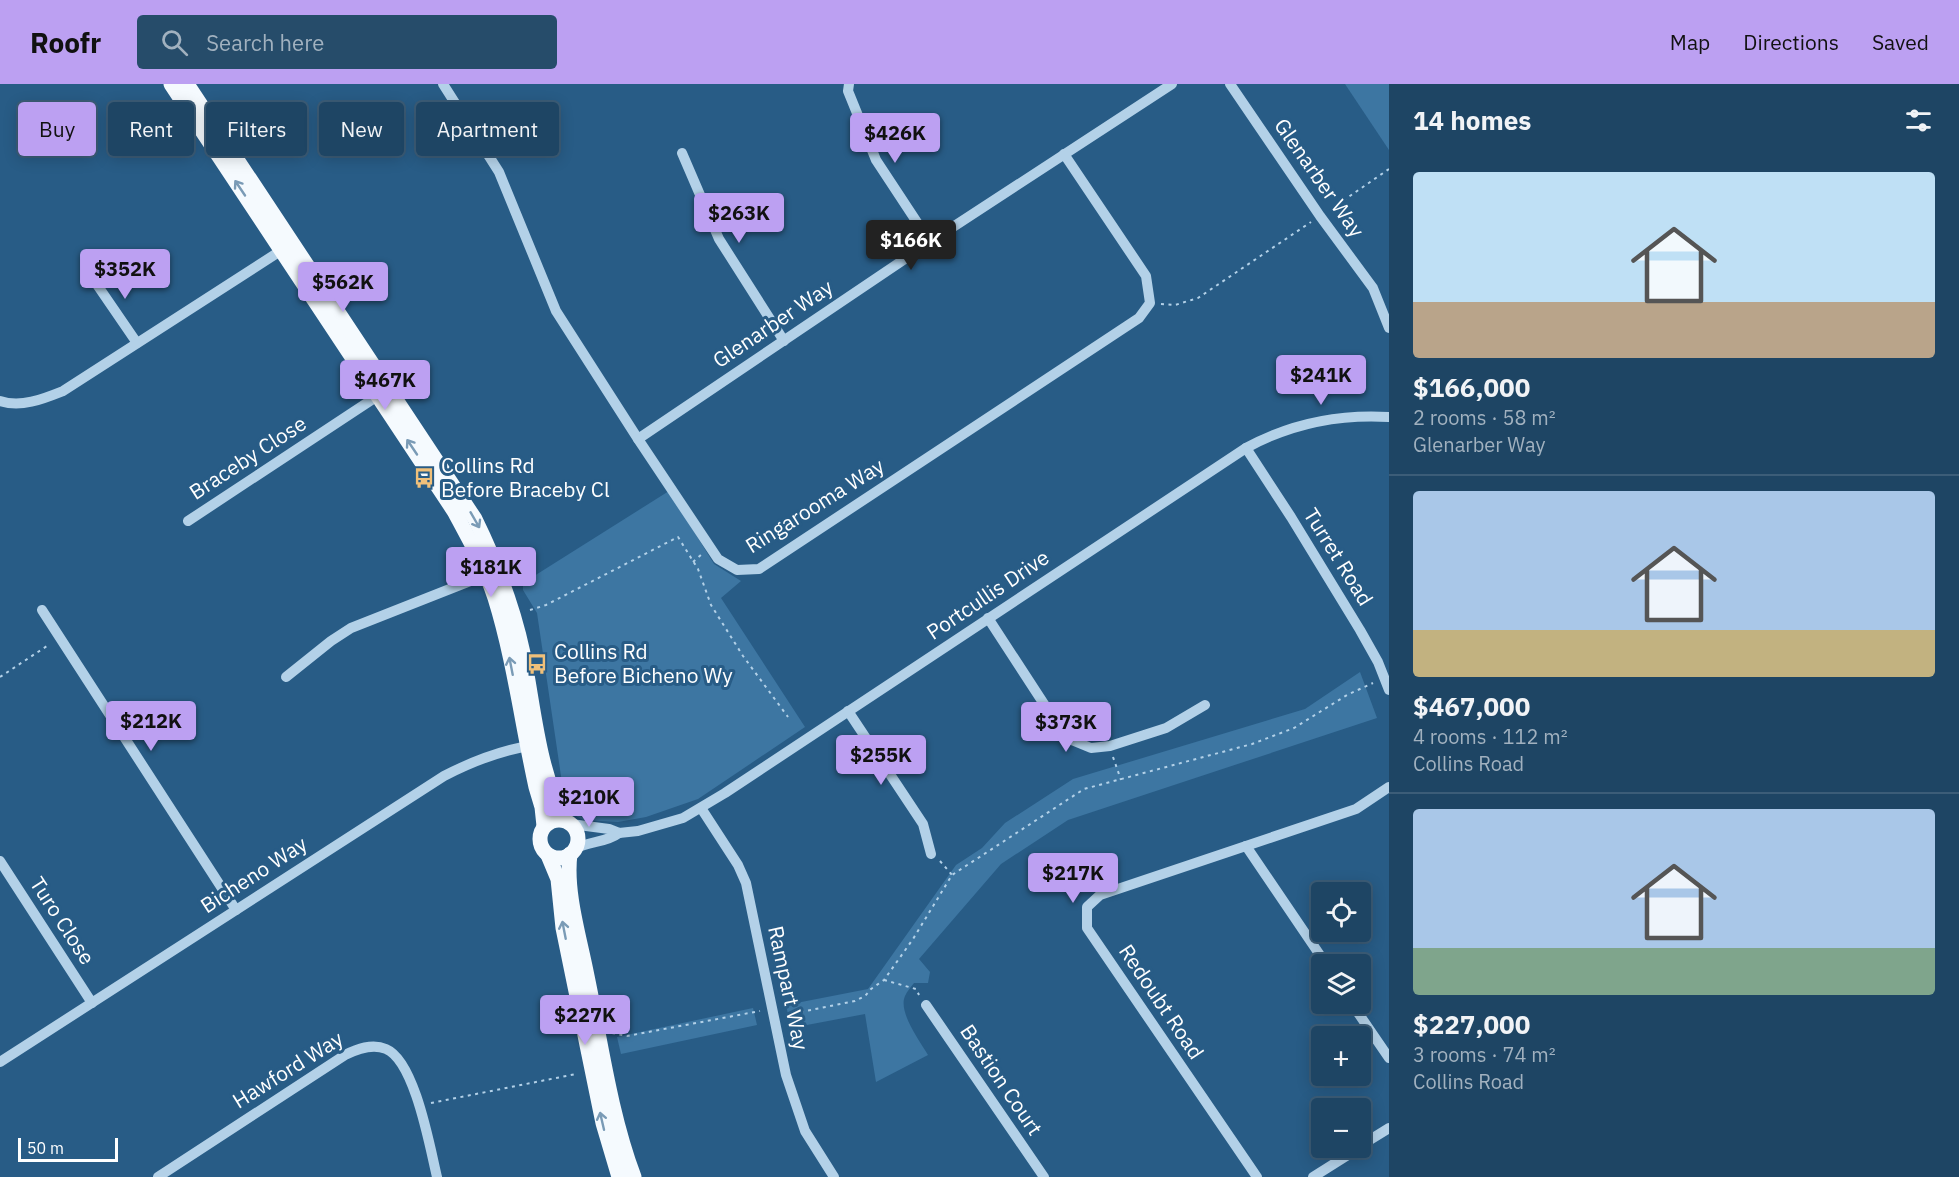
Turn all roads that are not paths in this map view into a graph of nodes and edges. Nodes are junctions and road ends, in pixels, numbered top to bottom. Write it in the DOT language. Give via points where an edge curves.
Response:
graph roads {
  1 [pos="171,84"];
  2 [pos="187,84"];
  3 [pos="443,84"];
  4 [pos="849,84"];
  5 [pos="1172,84"];
  6 [pos="1230,84"];
  7 [pos="682,153"];
  8 [pos="1064,154"];
  9 [pos="930,242"];
  10 [pos="287,246"];
  11 [pos="89,273"];
  12 [pos="1389,328"];
  13 [pos="784,340"];
  14 [pos="137,344"];
  15 [pos="383,391"];
  16 [pos="0,401"];
  17 [pos="1389,417"];
  18 [pos="638,439"];
  19 [pos="1246,448"];
  20 [pos="188,521"];
  21 [pos="492,573"];
  22 [pos="42,610"];
  23 [pos="988,618"];
  24 [pos="1389,656"];
  25 [pos="1378,662"];
  26 [pos="286,677"];
  27 [pos="1389,690"];
  28 [pos="1204,705"];
  29 [pos="848,711"];
  30 [pos="534,745"];
  31 [pos="1389,787"];
  32 [pos="701,808"];
  33 [pos="569,823"];
  34 [pos="544,826"];
  35 [pos="619,833"];
  36 [pos="1246,846"];
  37 [pos="572,852"];
  38 [pos="931,854"];
  39 [pos="548,855"];
  40 [pos="0,861"];
  41 [pos="236,910"];
  42 [pos="1319,954"];
  43 [pos="92,1003"];
  44 [pos="926,1005"];
  45 [pos="1359,1014"];
  46 [pos="1389,1059"];
  47 [pos="0,1062"];
  48 [pos="1389,1128"];
  49 [pos="1371,1140"];
  50 [pos="1343,1158"];
  51 [pos="158,1177"];
  52 [pos="438,1177"];
  53 [pos="619,1177"];
  54 [pos="634,1177"];
  55 [pos="834,1177"];
  56 [pos="1044,1177"];
  57 [pos="1257,1177"];
  58 [pos="1314,1177"];
  10 -- 1 [label="main road, one-way"];
  2 -- 10 [label="main road"];
  3 -- 18 [label="street, Ringarooma Way" via="500,172 556,311"];
  4 -- 9 [label="street" via="848,91 876,160"];
  5 -- 8 [label="street, Glenarber Way"];
  6 -- 12 [label="street, Glenarber Way" via="1373,288"];
  7 -- 13 [label="street" via="719,239"];
  8 -- 9 [label="street, Glenarber Way"];
  8 -- 18 [label="street, Ringarooma Way" via="1146,276 1149,303 1140,318 759,569 737,570 718,559"];
  9 -- 13 [label="street, Glenarber Way"];
  10 -- 14 [label="street"];
  10 -- 15 [label="main road"];
  11 -- 14 [label="street"];
  13 -- 18 [label="street, Glenarber Way"];
  14 -- 16 [label="street" via="63,392 35,402"];
  15 -- 20 [label="street, Braceby Close"];
  15 -- 21 [label="main road"];
  17 -- 19 [label="street, Portcullis Drive" via="1324,420 1274,434"];
  19 -- 23 [label="street, Portcullis Drive"];
  19 -- 25 [label="street, Turret Road"];
  21 -- 26 [label="street" via="351,628"];
  21 -- 30 [label="main road"];
  22 -- 41 [label="street"];
  23 -- 28 [label="street" via="1059,726 1074,741 1091,748 1166,728"];
  23 -- 29 [label="street, Portcullis Drive"];
  24 -- 25 [label="street"];
  25 -- 27 [label="street, Turret Road"];
  29 -- 32 [label="street, Portcullis Drive"];
  29 -- 38 [label="street" via="923,824"];
  30 -- 33 [label="main road"];
  30 -- 34 [label="main road" via="536,787"];
  30 -- 41 [label="street, Bicheno Way" via="489,755 444,776"];
  31 -- 36 [label="street, Redoubt Road" via="1356,809"];
  32 -- 35 [label="street, Portcullis Drive" via="666,824"];
  32 -- 55 [label="street, Rampart Way" via="746,883 786,1075 805,1131"];
  33 -- 34 [label="main road" via="558,819"];
  33 -- 35 [label="street, Portcullis Drive"];
  33 -- 37 [label="main road" via="578,837"];
  34 -- 39 [label="main road" via="540,842"];
  35 -- 37 [label="street, Portcullis Drive"];
  36 -- 42 [label="street"];
  36 -- 57 [label="street, Redoubt Road" via="1100,896 1087,907 1088,928"];
  37 -- 39 [label="main road" via="562,858"];
  37 -- 54 [label="main road" via="568,866 573,905 615,1113"];
  53 -- 39 [label="main road, one-way" via="603,1123 563,928 558,879"];
  40 -- 43 [label="street, Turo Close"];
  41 -- 43 [label="street, Bicheno Way"];
  43 -- 47 [label="street, Bicheno Way"];
  44 -- 56 [label="street, Bastion Court"];
  45 -- 46 [label="street"];
  48 -- 49 [label="street"];
  50 -- 58 [label="street"];
  51 -- 52 [label="street, Hawford Way" via="345,1055 372,1047 386,1049 408,1076"];
}
